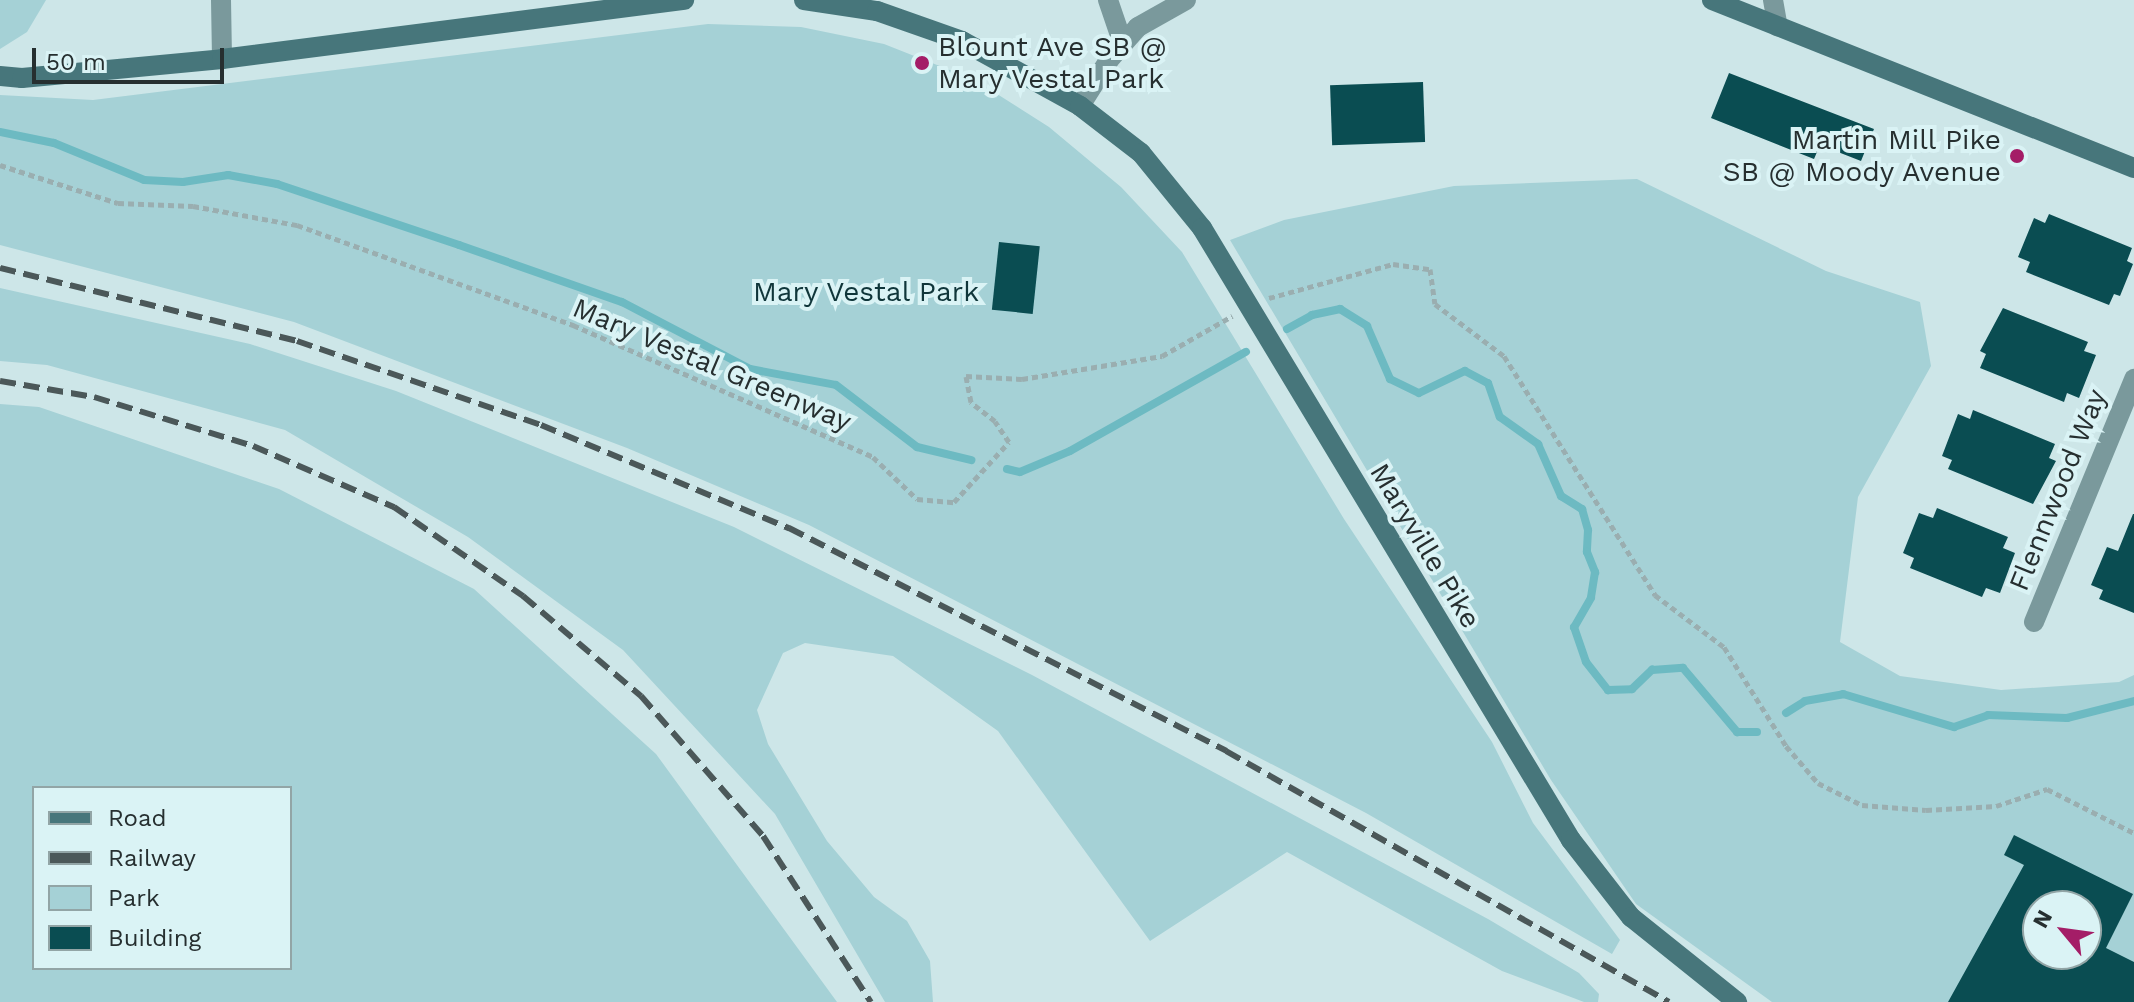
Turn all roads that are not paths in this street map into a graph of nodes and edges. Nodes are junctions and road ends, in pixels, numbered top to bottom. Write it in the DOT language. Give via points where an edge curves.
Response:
graph roads {
  1 [pos="221,0"];
  2 [pos="684,0"];
  3 [pos="804,0"];
  4 [pos="1108,0"];
  5 [pos="1186,0"];
  6 [pos="1712,0"];
  7 [pos="1773,0"];
  8 [pos="548,8"];
  9 [pos="1778,27"];
  10 [pos="1123,44"];
  11 [pos="222,59"];
  12 [pos="0,76"];
  13 [pos="1080,106"];
  14 [pos="2134,168"];
  15 [pos="2134,379"];
  16 [pos="2034,622"];
  17 [pos="1737,1002"];
  1 -- 11 [label="street"];
  2 -- 8 [label="street"];
  3 -- 13 [label="street, Maryville Pike" via="877,11 962,41"];
  4 -- 10 [label="street"];
  5 -- 10 [label="street" via="1138,27"];
  6 -- 9 [label="street"];
  7 -- 9 [label="street"];
  8 -- 11 [label="street"];
  9 -- 14 [label="street"];
  10 -- 13 [label="street"];
  11 -- 12 [label="street"];
  13 -- 17 [label="street, Maryville Pike" via="1150,164 1202,228 1571,840 1631,917"];
  15 -- 16 [label="street, Flennwood Way"];
}
